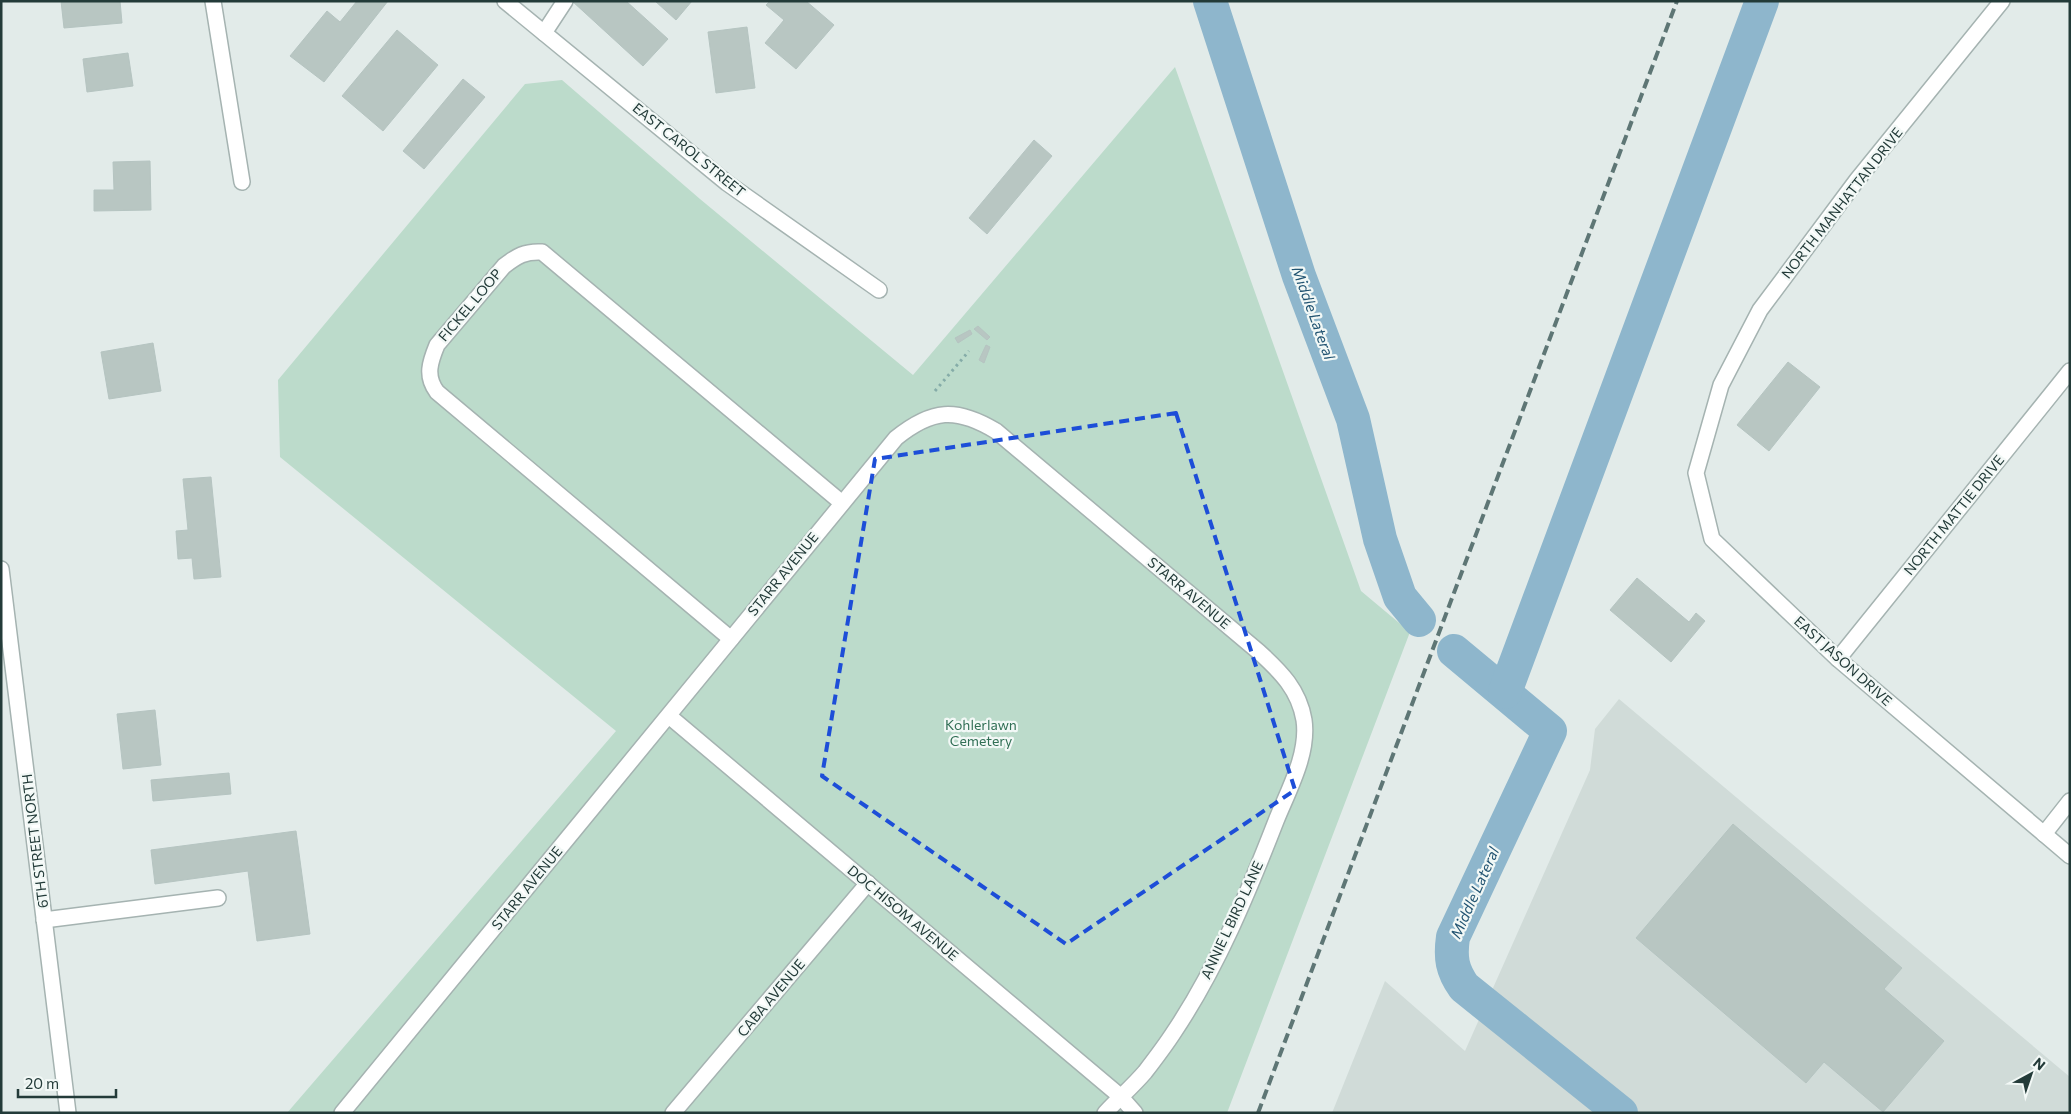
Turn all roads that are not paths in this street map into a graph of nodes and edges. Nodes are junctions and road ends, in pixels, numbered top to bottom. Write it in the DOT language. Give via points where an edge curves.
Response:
graph roads {
  1 [pos="213,1"];
  2 [pos="505,1"];
  3 [pos="566,1"];
  4 [pos="2002,1"];
  5 [pos="544,33"];
  6 [pos="242,182"];
  7 [pos="879,290"];
  8 [pos="2070,371"];
  9 [pos="1710,423"];
  10 [pos="842,503"];
  11 [pos="1,569"];
  12 [pos="731,638"];
  13 [pos="1838,659"];
  14 [pos="1300,702"];
  15 [pos="669,716"];
  16 [pos="2070,801"];
  17 [pos="2044,834"];
  18 [pos="2070,856"];
  19 [pos="868,883"];
  20 [pos="218,898"];
  21 [pos="44,920"];
  22 [pos="1120,1096"];
  23 [pos="68,1113"];
  24 [pos="342,1113"];
  25 [pos="674,1113"];
  26 [pos="1106,1113"];
  27 [pos="1135,1113"];
  1 -- 6 [label="street"];
  2 -- 5 [label="street, EAST CAROL STREET"];
  3 -- 5 [label="street"];
  4 -- 9 [label="street, NORTH MANHATTAN DRIVE" via="1857,180 1760,310 1721,385"];
  5 -- 7 [label="street, EAST CAROL STREET" via="727,183"];
  8 -- 13 [label="street, NORTH MATTIE DRIVE"];
  9 -- 13 [label="street, EAST JASON DRIVE" via="1696,473 1712,539"];
  10 -- 12 [label="street, STARR AVENUE"];
  10 -- 12 [label="street, FICKEL LOOP" via="542,252 529,251 517,255 504,266 437,345 430,360 429,373 438,392"];
  10 -- 14 [label="street, STARR AVENUE" via="896,438 924,418 956,414 977,420 996,431 1259,652 1291,684"];
  11 -- 21 [label="street, 6TH STREET NORTH"];
  12 -- 15 [label="street, STARR AVENUE"];
  13 -- 17 [label="street, EAST JASON DRIVE"];
  14 -- 22 [label="street, ANNIE L BIRD LANE" via="1304,722 1303,746 1252,882 1206,976 1174,1031 1144,1073"];
  15 -- 19 [label="street, DOC HISOM AVENUE"];
  15 -- 24 [label="street, STARR AVENUE"];
  16 -- 17 [label="street"];
  17 -- 18 [label="street, EAST JASON DRIVE"];
  19 -- 22 [label="street, DOC HISOM AVENUE"];
  19 -- 25 [label="street, CABA AVENUE"];
  20 -- 21 [label="street"];
  21 -- 23 [label="street, 6TH STREET NORTH"];
  22 -- 26 [label="street, ANNIE L BIRD LANE"];
  22 -- 27 [label="street, DOC HISOM AVENUE"];
}
